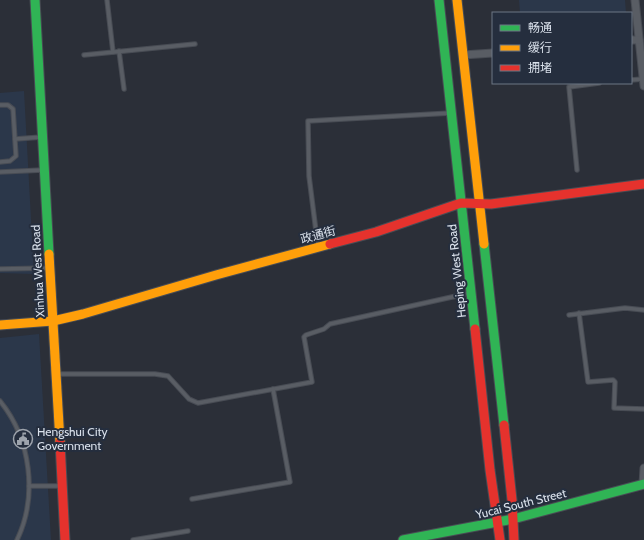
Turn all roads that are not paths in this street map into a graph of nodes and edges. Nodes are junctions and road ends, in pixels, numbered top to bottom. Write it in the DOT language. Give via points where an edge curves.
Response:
graph roads {
  1 [pos="35,0"];
  2 [pos="107,0"];
  3 [pos="439,0"];
  4 [pos="457,0"];
  5 [pos="635,0"];
  6 [pos="632,40"];
  7 [pos="639,40"];
  8 [pos="195,44"];
  9 [pos="119,51"];
  10 [pos="113,52"];
  11 [pos="492,53"];
  12 [pos="84,54"];
  13 [pos="463,55"];
  14 [pos="643,58"];
  15 [pos="632,80"];
  16 [pos="644,82"];
  17 [pos="590,84"];
  18 [pos="124,89"];
  19 [pos="0,105"];
  20 [pos="452,112"];
  21 [pos="43,137"];
  22 [pos="15,139"];
  23 [pos="0,162"];
  24 [pos="44,170"];
  25 [pos="576,170"];
  26 [pos="0,172"];
  27 [pos="644,184"];
  28 [pos="462,203"];
  29 [pos="479,204"];
  30 [pos="318,248"];
  31 [pos="0,268"];
  32 [pos="50,268"];
  33 [pos="471,293"];
  34 [pos="644,310"];
  35 [pos="579,313"];
  36 [pos="569,315"];
  37 [pos="53,321"];
  38 [pos="0,325"];
  39 [pos="56,374"];
  40 [pos="273,389"];
  41 [pos="0,401"];
  42 [pos="644,410"];
  43 [pos="644,468"];
  44 [pos="29,486"];
  45 [pos="62,486"];
  46 [pos="644,486"];
  47 [pos="192,499"];
  48 [pos="514,523"];
  49 [pos="498,526"];
  50 [pos="188,531"];
  51 [pos="17,540"];
  52 [pos="65,540"];
  53 [pos="133,540"];
  54 [pos="403,540"];
  55 [pos="442,540"];
  56 [pos="500,540"];
  57 [pos="514,540"];
  1 -- 21 [label="main road, Xinhua West Road"];
  2 -- 10 [label="lane"];
  3 -- 20 [label="main road, Heping West Road"];
  4 -- 13 [label="main road"];
  5 -- 7 [label="street"];
  6 -- 7 [label="street"];
  7 -- 14 [label="street"];
  8 -- 9 [label="lane"];
  9 -- 10 [label="lane"];
  9 -- 18 [label="lane"];
  10 -- 12 [label="lane"];
  11 -- 13 [label="street"];
  13 -- 29 [label="main road"];
  14 -- 16 [label="street"];
  15 -- 16 [label="lane"];
  17 -- 25 [label="lane" via="569,88"];
  19 -- 22 [label="lane" via="8,104 13,109"];
  20 -- 28 [label="main road, Heping West Road"];
  20 -- 30 [label="lane" via="308,121 309,176"];
  21 -- 22 [label="lane"];
  21 -- 24 [label="main road, Xinhua West Road"];
  22 -- 23 [label="lane" via="15,158"];
  24 -- 26 [label="lane"];
  24 -- 32 [label="main road, Xinhua West Road"];
  27 -- 29 [label="main road, 政通街" via="534,200"];
  28 -- 29 [label="main road, 政通街"];
  28 -- 30 [label="main road, 政通街" via="376,232"];
  28 -- 33 [label="main road, Heping West Road"];
  29 -- 48 [label="main road"];
  30 -- 37 [label="main road, 政通街"];
  31 -- 32 [label="lane"];
  32 -- 37 [label="main road, Xinhua West Road"];
  33 -- 40 [label="lane" via="330,324 324,329 306,335 304,337 312,382"];
  33 -- 49 [label="main road, Heping West Road"];
  34 -- 35 [label="lane" via="624,308"];
  35 -- 36 [label="lane"];
  35 -- 42 [label="lane" via="588,382 613,380 614,408"];
  37 -- 38 [label="main road, 政通街"];
  37 -- 39 [label="main road, Xinhua West Road"];
  39 -- 40 [label="lane" via="168,376 189,399 198,403"];
  39 -- 45 [label="main road, Xinhua West Road"];
  40 -- 47 [label="lane" via="290,482"];
  41 -- 44 [label="lane" via="12,419 22,443"];
  43 -- 46 [label="street"];
  44 -- 45 [label="lane"];
  44 -- 51 [label="lane" via="26,514"];
  45 -- 52 [label="main road, Xinhua West Road"];
  46 -- 48 [label="main road, Yucai South Street"];
  48 -- 49 [label="main road, Yucai South Street"];
  48 -- 57 [label="main road"];
  49 -- 54 [label="main road, Yucai South Street"];
  49 -- 55 [label="main road, Yucai South Street"];
  49 -- 56 [label="main road, Heping West Road"];
  50 -- 53 [label="lane"];
}
